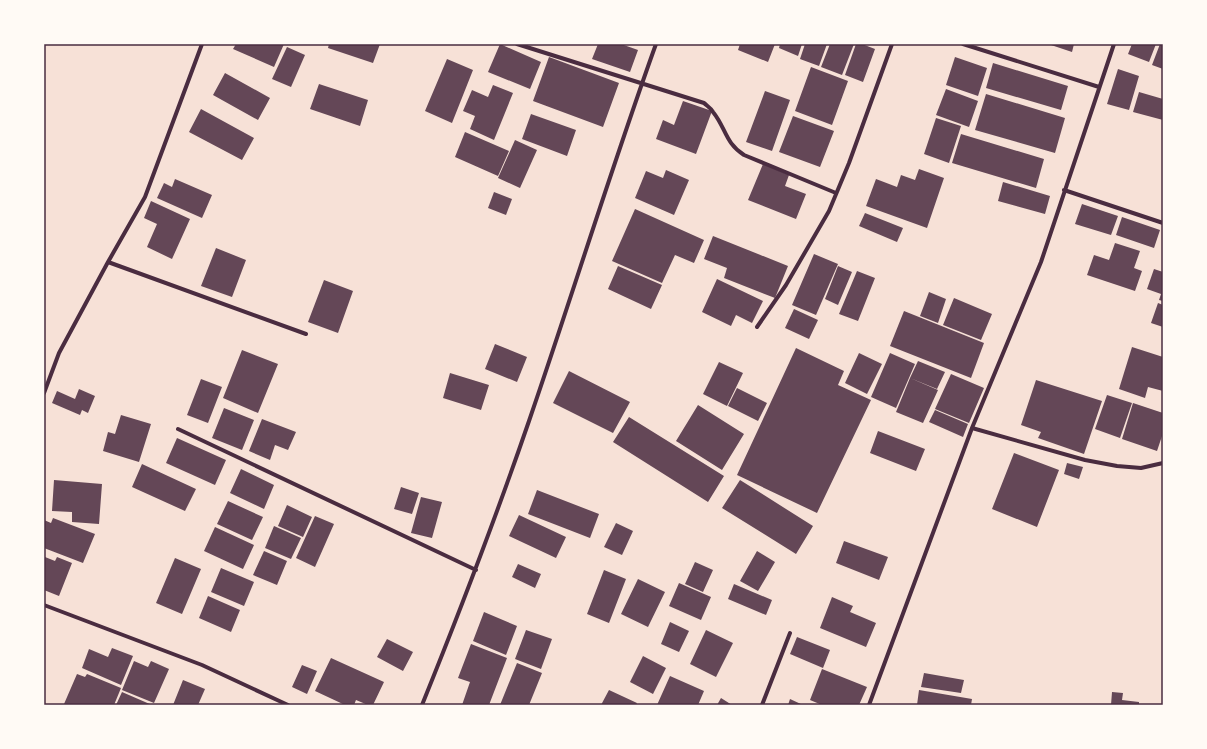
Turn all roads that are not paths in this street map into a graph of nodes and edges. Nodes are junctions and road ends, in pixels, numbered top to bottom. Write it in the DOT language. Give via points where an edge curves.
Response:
graph roads {
  1 [pos="202,44"];
  2 [pos="517,44"];
  3 [pos="656,44"];
  4 [pos="892,44"];
  5 [pos="964,44"];
  6 [pos="1114,44"];
  7 [pos="642,83"];
  8 [pos="1099,88"];
  9 [pos="1064,190"];
  10 [pos="836,193"];
  11 [pos="1163,223"];
  12 [pos="108,262"];
  13 [pos="757,327"];
  14 [pos="306,334"];
  15 [pos="44,393"];
  16 [pos="972,428"];
  17 [pos="178,429"];
  18 [pos="1163,463"];
  19 [pos="476,570"];
  20 [pos="44,604"];
  21 [pos="790,633"];
  22 [pos="288,705"];
  23 [pos="422,705"];
  24 [pos="762,705"];
  25 [pos="869,705"];
  1 -- 12 [label="street" via="145,197"];
  2 -- 7 [label="street"];
  3 -- 7 [label="street"];
  4 -- 10 [label="street"];
  5 -- 8 [label="street"];
  6 -- 8 [label="street"];
  7 -- 10 [label="street" via="704,103 713,111 736,150"];
  7 -- 19 [label="street" via="529,421"];
  8 -- 9 [label="street"];
  9 -- 11 [label="street"];
  9 -- 16 [label="street" via="1040,262"];
  10 -- 13 [label="street" via="829,211 786,285"];
  12 -- 14 [label="street"];
  12 -- 15 [label="street" via="59,353"];
  16 -- 18 [label="street" via="1085,460 1117,466 1140,468"];
  16 -- 25 [label="street"];
  17 -- 19 [label="street"];
  19 -- 23 [label="street"];
  20 -- 22 [label="street" via="202,665"];
  21 -- 24 [label="street"];
}
